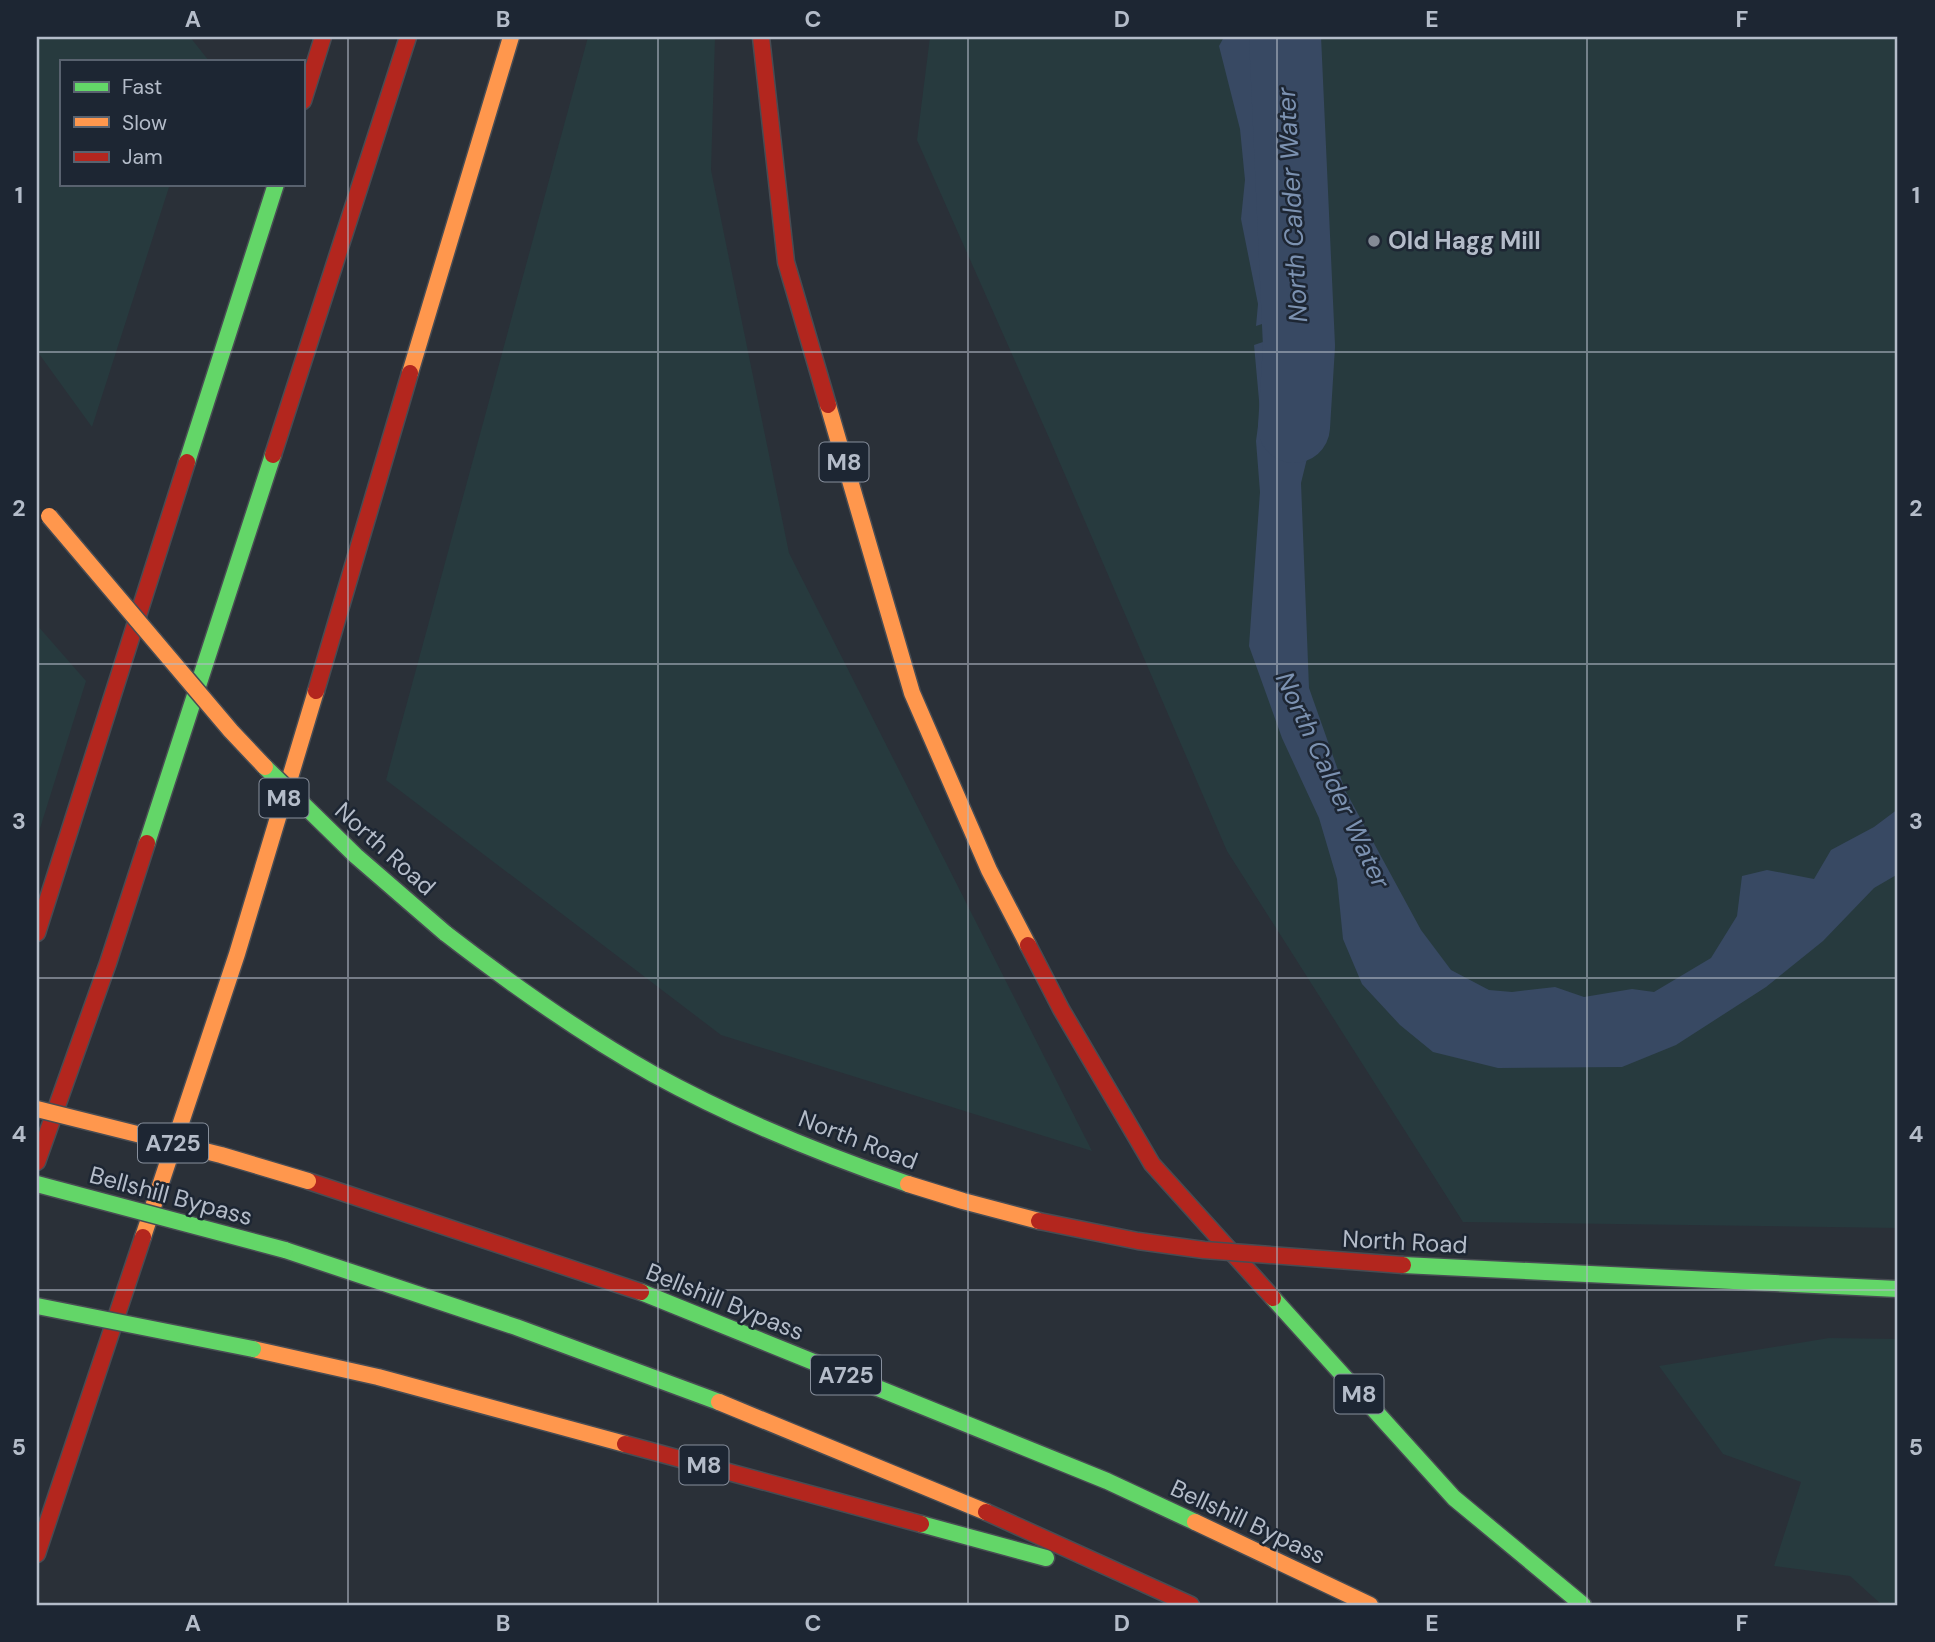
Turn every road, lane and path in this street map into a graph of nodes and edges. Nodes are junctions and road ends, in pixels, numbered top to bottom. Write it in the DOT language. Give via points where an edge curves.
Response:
graph roads {
  1 [pos="323,37"];
  2 [pos="408,37"];
  3 [pos="511,37"];
  4 [pos="761,37"];
  5 [pos="304,98"];
  6 [pos="275,186"];
  7 [pos="37,501"];
  8 [pos="37,933"];
  9 [pos="37,1109"];
  10 [pos="37,1163"];
  11 [pos="37,1184"];
  12 [pos="1898,1289"];
  13 [pos="37,1306"];
  14 [pos="37,1554"];
  15 [pos="1153,1587"];
  16 [pos="1191,1605"];
  17 [pos="1370,1605"];
  18 [pos="1583,1605"];
  1 -- 5 [label="main road"];
  2 -- 10 [label="main road" via="108,963"];
  3 -- 14 [label="main road, M8" via="237,954"];
  4 -- 18 [label="main road, M8" via="786,262 912,693 989,870 1060,1009 1152,1164 1454,1498"];
  6 -- 8 [label="main road"];
  7 -- 12 [label="main road, North Road, bridge" via="275,778 445,933 509,982 640,1067 844,1161 932,1192 1039,1221 1198,1249 1403,1265"];
  9 -- 17 [label="main road, Bellshill Bypass / A725, bridge" via="308,1181 631,1288 1107,1481"];
  11 -- 15 [label="main road, Bellshill Bypass, bridge" via="285,1250 538,1333 890,1468"];
  13 -- 15 [label="main road, M8, bridge" via="378,1377"];
  15 -- 16 [label="main road, Bellshill Bypass"];
}
